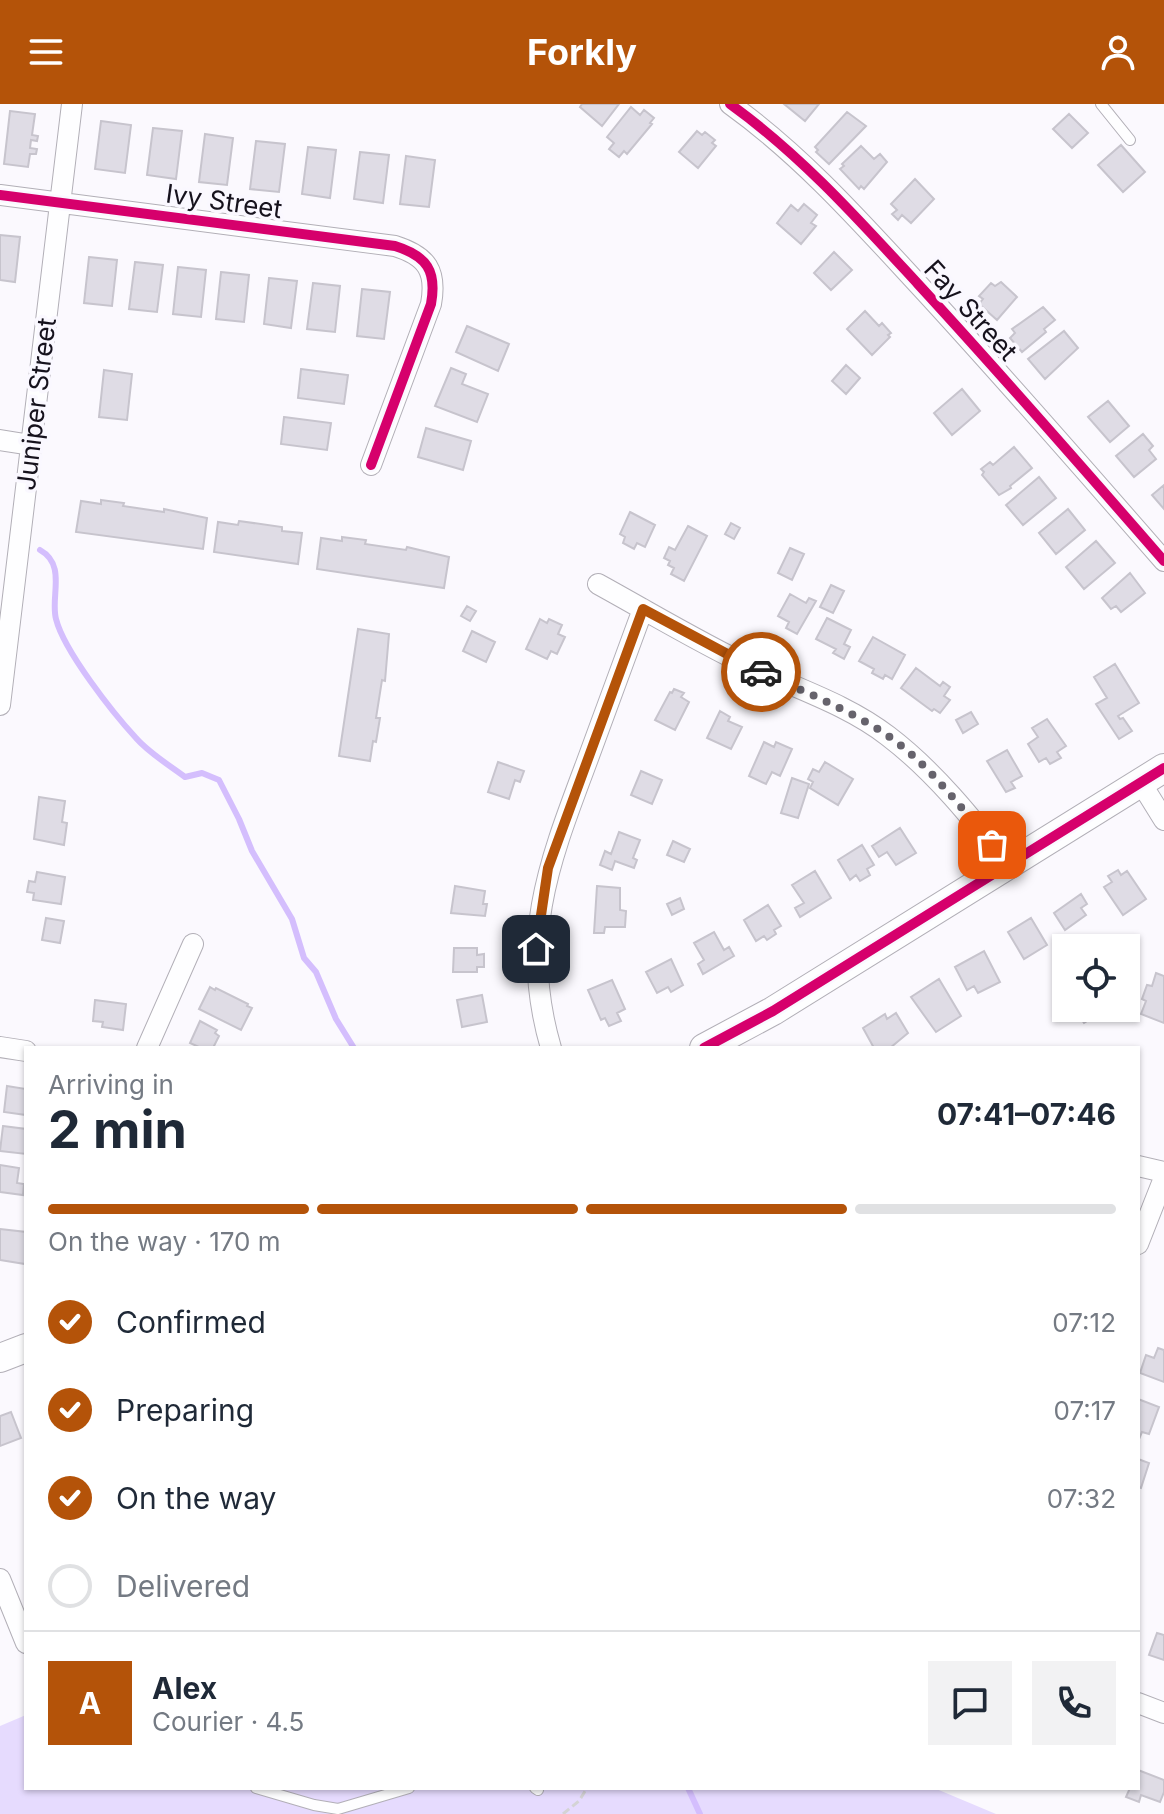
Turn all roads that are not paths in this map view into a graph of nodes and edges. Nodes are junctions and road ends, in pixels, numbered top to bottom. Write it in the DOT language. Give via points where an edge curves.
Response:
graph roads {
  1 [pos="72,104"];
  2 [pos="730,104"];
  3 [pos="1101,104"];
  4 [pos="1130,140"];
  5 [pos="0,195"];
  6 [pos="61,202"];
  7 [pos="0,440"];
  8 [pos="31,445"];
  9 [pos="371,465"];
  10 [pos="1164,561"];
  11 [pos="598,584"];
  12 [pos="643,609"];
  13 [pos="0,705"];
  14 [pos="1152,776"];
  15 [pos="1164,820"];
  16 [pos="1008,865"];
  17 [pos="193,944"];
  18 [pos="148,1046"];
  19 [pos="550,1046"];
  20 [pos="708,1046"];
  21 [pos="0,1047"];
  22 [pos="24,1051"];
  23 [pos="1140,1166"];
  24 [pos="1164,1172"];
  25 [pos="1164,1178"];
  26 [pos="1140,1239"];
  27 [pos="0,1342"];
  28 [pos="24,1346"];
  29 [pos="24,1347"];
  30 [pos="0,1358"];
  31 [pos="0,1579"];
  32 [pos="24,1638"];
  33 [pos="1140,1704"];
  34 [pos="1164,1713"];
  35 [pos="263,1790"];
  36 [pos="402,1790"];
  1 -- 6 [label="street, Juniper Street"];
  2 -- 10 [label="street, Fay Street" via="847,207"];
  3 -- 4 [label="lane"];
  5 -- 6 [label="street, Ivy Street"];
  6 -- 8 [label="street, Juniper Street"];
  6 -- 9 [label="street, Ivy Street" via="395,246 424,261 434,289 431,304"];
  7 -- 8 [label="street"];
  8 -- 13 [label="street, Juniper Street"];
  11 -- 12 [label="street"];
  12 -- 16 [label="street" via="886,734 956,801"];
  12 -- 19 [label="street" via="548,868 536,969"];
  14 -- 15 [label="street"];
  14 -- 16 [label="main road"];
  16 -- 20 [label="main road"];
  17 -- 18 [label="street"];
  21 -- 22 [label="street"];
  23 -- 24 [label="street"];
  25 -- 26 [label="street"];
  27 -- 28 [label="street"];
  29 -- 30 [label="main road"];
  31 -- 32 [label="street"];
  33 -- 34 [label="street"];
  35 -- 36 [label="lane" via="338,1809"];
}
